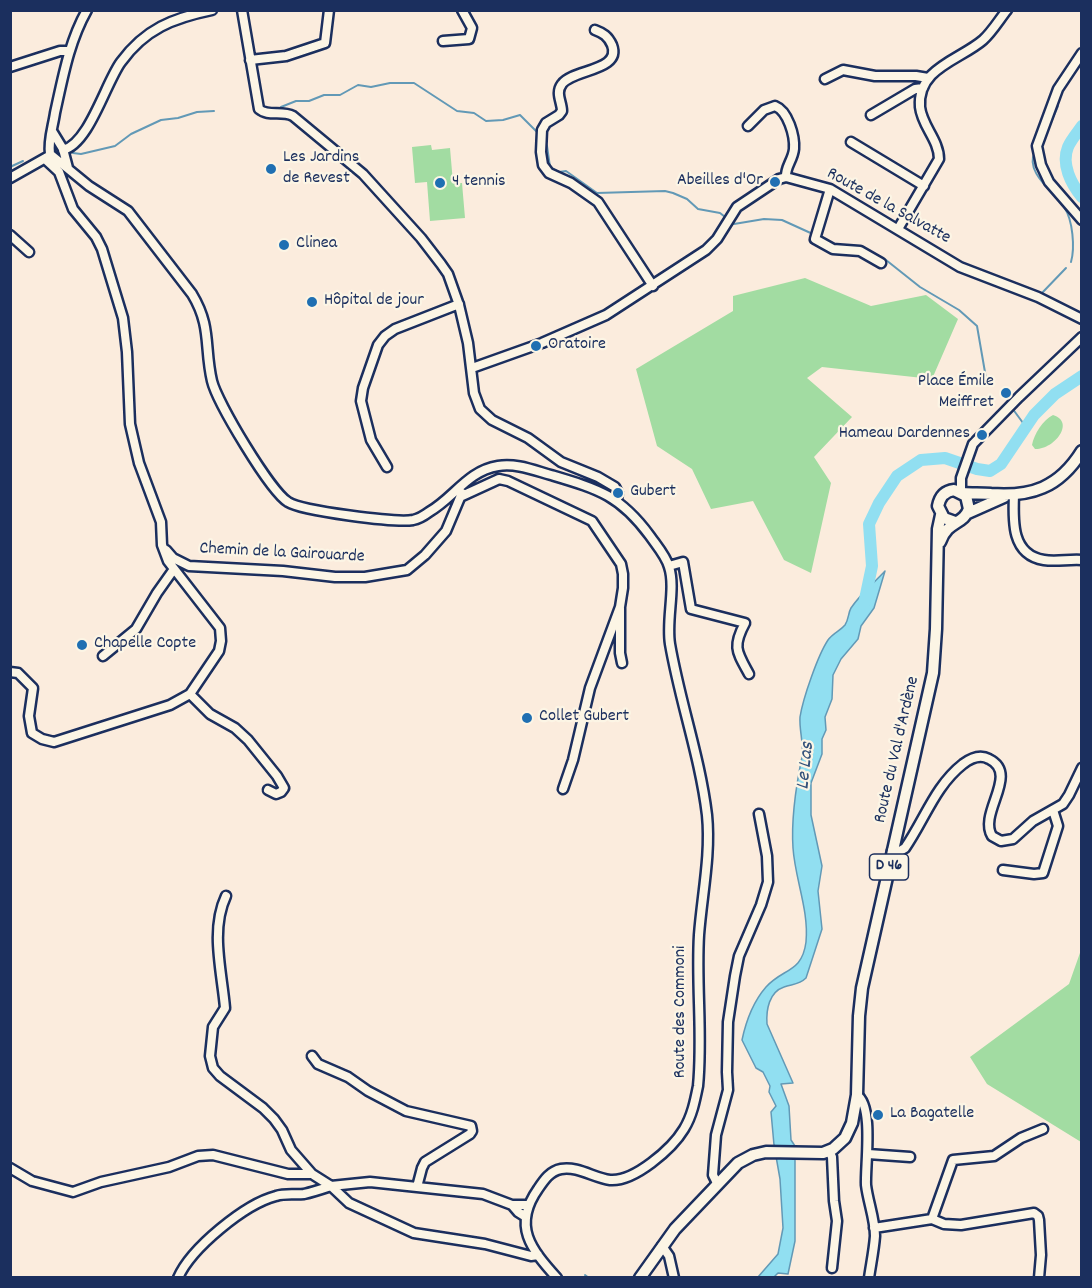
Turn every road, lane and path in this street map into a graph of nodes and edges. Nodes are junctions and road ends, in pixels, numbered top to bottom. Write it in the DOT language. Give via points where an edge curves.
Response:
graph roads {
  1 [pos="87,10"];
  2 [pos="212,10"];
  3 [pos="242,10"];
  4 [pos="329,10"];
  5 [pos="462,10"];
  6 [pos="1007,10"];
  7 [pos="595,30"];
  8 [pos="442,41"];
  9 [pos="69,51"];
  10 [pos="1082,53"];
  11 [pos="250,60"];
  12 [pos="10,67"];
  13 [pos="928,78"];
  14 [pos="825,79"];
  15 [pos="923,88"];
  16 [pos="871,115"];
  17 [pos="747,126"];
  18 [pos="851,142"];
  19 [pos="55,153"];
  20 [pos="786,177"];
  21 [pos="10,178"];
  22 [pos="924,186"];
  23 [pos="830,189"];
  24 [pos="1082,220"];
  25 [pos="898,229"];
  26 [pos="10,235"];
  27 [pos="29,252"];
  28 [pos="880,263"];
  29 [pos="653,286"];
  30 [pos="459,304"];
  31 [pos="1082,319"];
  32 [pos="1082,337"];
  33 [pos="472,368"];
  34 [pos="1082,451"];
  35 [pos="387,467"];
  36 [pos="464,481"];
  37 [pos="958,492"];
  38 [pos="1011,495"];
  39 [pos="462,496"];
  40 [pos="617,500"];
  41 [pos="968,513"];
  42 [pos="941,515"];
  43 [pos="955,522"];
  44 [pos="162,545"];
  45 [pos="939,545"];
  46 [pos="1082,560"];
  47 [pos="669,566"];
  48 [pos="174,569"];
  49 [pos="620,607"];
  50 [pos="103,656"];
  51 [pos="622,663"];
  52 [pos="10,672"];
  53 [pos="748,674"];
  54 [pos="190,694"];
  55 [pos="1082,768"];
  56 [pos="563,789"];
  57 [pos="268,790"];
  58 [pos="1053,810"];
  59 [pos="759,814"];
  60 [pos="892,851"];
  61 [pos="1003,870"];
  62 [pos="226,896"];
  63 [pos="312,1056"];
  64 [pos="857,1095"];
  65 [pos="1043,1129"];
  66 [pos="829,1151"];
  67 [pos="868,1155"];
  68 [pos="910,1157"];
  69 [pos="10,1168"];
  70 [pos="312,1174"];
  71 [pos="717,1183"];
  72 [pos="331,1186"];
  73 [pos="417,1187"];
  74 [pos="512,1205"];
  75 [pos="529,1205"];
  76 [pos="526,1216"];
  77 [pos="932,1219"];
  78 [pos="874,1228"];
  79 [pos="662,1246"];
  80 [pos="538,1255"];
  81 [pos="832,1268"];
  82 [pos="178,1278"];
  83 [pos="557,1278"];
  84 [pos="640,1278"];
  85 [pos="674,1278"];
  86 [pos="869,1278"];
  87 [pos="1039,1278"];
  1 -- 9 [label="street"];
  2 -- 19 [label="street" via="171,21 135,46 114,73 92,120 74,145"];
  3 -- 11 [label="street"];
  4 -- 11 [label="street" via="325,43 286,56"];
  5 -- 8 [label="street" via="472,28 469,39"];
  6 -- 13 [label="street" via="981,42"];
  7 -- 29 [label="street" via="610,41 610,59 605,65 565,80 558,91 562,111 546,123 541,137 542,161 554,176 598,202"];
  9 -- 12 [label="street"];
  9 -- 19 [label="street" via="52,131"];
  10 -- 24 [label="street" via="1058,89 1037,149 1048,182"];
  11 -- 30 [label="street" via="259,109 298,119 363,174 441,264"];
  13 -- 14 [label="street" via="843,70"];
  13 -- 15 [label="street"];
  15 -- 16 [label="street" via="915,88"];
  15 -- 22 [label="street" via="921,111 940,156"];
  17 -- 20 [label="street" via="767,107 782,110 794,149"];
  18 -- 22 [label="street"];
  19 -- 21 [label="street"];
  19 -- 36 [label="street" via="89,186 128,211 192,294 206,324 216,393 269,482 287,502 310,510 412,520 443,503"];
  19 -- 44 [label="street" via="73,209 102,249 123,318 130,424 161,522"];
  20 -- 23 [label="street, Route de la Salvatte"];
  20 -- 29 [label="street" via="740,205 710,247"];
  22 -- 25 [label="street"];
  23 -- 25 [label="street, Route de la Salvatte"];
  23 -- 28 [label="street" via="815,239 833,249 860,251"];
  25 -- 31 [label="street, Route de la Salvatte" via="960,267"];
  26 -- 27 [label="street"];
  29 -- 33 [label="street" via="572,332"];
  30 -- 33 [label="street"];
  30 -- 35 [label="street" via="395,329 378,345 361,401 370,440"];
  32 -- 37 [label="street" via="971,446"];
  33 -- 40 [label="street" via="474,393 486,416 528,438 561,462 615,487"];
  34 -- 38 [label="main road" via="1070,468 1051,483 1034,492"];
  36 -- 39 [label="street, Chemin de la Gairouarde"];
  36 -- 40 [label="street" via="496,466 514,465 588,486"];
  37 -- 38 [label="main road"];
  37 -- 41 [label="main road" via="968,500"];
  37 -- 42 [label="main road" via="945,493 939,501"];
  38 -- 41 [label="main road"];
  38 -- 46 [label="street" via="1013,523 1023,550 1043,560"];
  39 -- 44 [label="street, Chemin de la Gairouarde" via="446,531 425,555 407,570 365,577 189,566 173,558"];
  39 -- 49 [label="street" via="499,479 592,521 621,564"];
  40 -- 47 [label="street" via="644,527"];
  41 -- 43 [label="main road"];
  42 -- 43 [label="main road"];
  42 -- 45 [label="main road, Route du Val d'Ardène / D 46"];
  43 -- 45 [label="main road" via="945,531"];
  44 -- 48 [label="street"];
  45 -- 60 [label="main road, Route du Val d'Ardène / D 46" via="933,673"];
  47 -- 53 [label="street" via="683,562 691,609 745,623 737,652"];
  47 -- 75 [label="street, Route des Commoni" via="672,578 668,629 706,807 708,839 699,936 699,1072 692,1110 674,1142 632,1175 610,1180 561,1168 547,1177"];
  48 -- 50 [label="street" via="136,629"];
  48 -- 54 [label="street" via="220,628 219,651"];
  49 -- 51 [label="street"];
  49 -- 56 [label="street" via="590,688"];
  52 -- 54 [label="street" via="18,673 33,688 29,716 32,733 54,742 170,705"];
  54 -- 57 [label="street" via="210,714 248,740 284,788 276,794"];
  55 -- 58 [label="street" via="1067,799"];
  58 -- 60 [label="street" via="1036,818 1010,841 995,839 989,821 1001,775 991,760 974,758 944,782 905,848"];
  58 -- 61 [label="street" via="1058,826 1043,873"];
  59 -- 71 [label="street" via="768,882 739,956 733,990 728,1022 729,1090 716,1135 713,1175"];
  60 -- 64 [label="main road, Route du Val d'Ardène / D 46" via="860,1004"];
  62 -- 70 [label="street" via="219,944 225,1008 213,1027 212,1065 220,1076 274,1119 291,1150"];
  63 -- 73 [label="street" via="321,1066 409,1112 471,1126 468,1136 425,1162"];
  64 -- 66 [label="main road, Route du Val d'Ardène / D 46" via="849,1133"];
  64 -- 67 [label="street" via="864,1105"];
  65 -- 77 [label="street" via="994,1156 953,1160"];
  66 -- 71 [label="main road" via="769,1151 753,1155 731,1168"];
  66 -- 81 [label="street" via="837,1221"];
  67 -- 68 [label="street"];
  67 -- 78 [label="street" via="867,1188"];
  69 -- 70 [label="street" via="36,1182 73,1192 203,1155 219,1155 288,1174"];
  70 -- 72 [label="street"];
  71 -- 79 [label="main road"];
  72 -- 73 [label="street" via="370,1182"];
  72 -- 80 [label="street" via="350,1203 414,1233"];
  72 -- 82 [label="street" via="304,1194 276,1196 256,1204 215,1232"];
  73 -- 74 [label="street" via="483,1194"];
  74 -- 75 [label="street"];
  74 -- 76 [label="street"];
  75 -- 76 [label="street, Route des Commoni"];
  76 -- 80 [label="street, Route des Commoni" via="526,1233"];
  77 -- 78 [label="street"];
  77 -- 87 [label="street" via="962,1225 1036,1214 1041,1255"];
  78 -- 86 [label="street"];
  79 -- 84 [label="main road"];
  79 -- 85 [label="street"];
  80 -- 83 [label="street, Route des Commoni"];
}
